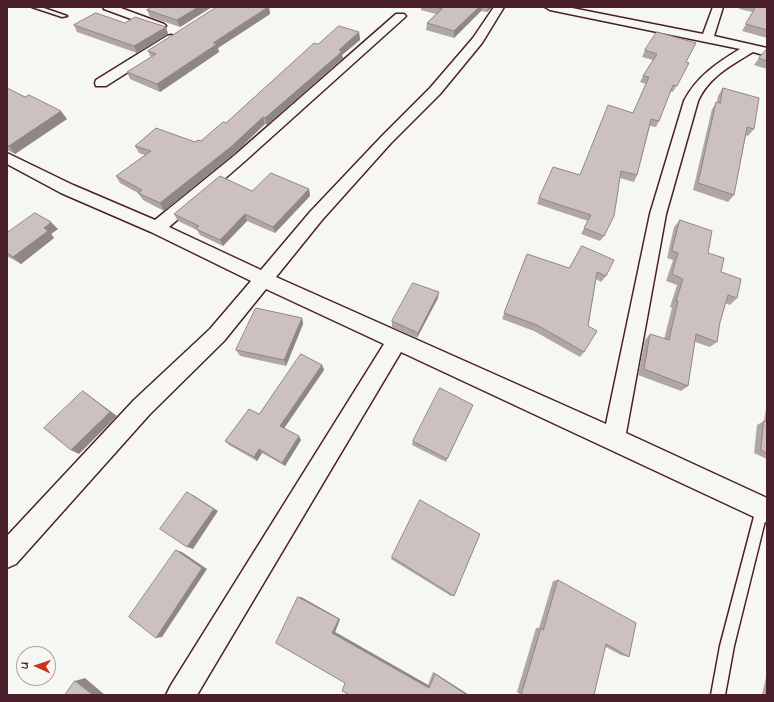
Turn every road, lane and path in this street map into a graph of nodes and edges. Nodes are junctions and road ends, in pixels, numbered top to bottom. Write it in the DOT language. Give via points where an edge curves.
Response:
graph roads {
  1 [pos="34,7"];
  2 [pos="108,7"];
  3 [pos="498,7"];
  4 [pos="550,7"];
  5 [pos="718,7"];
  6 [pos="64,16"];
  7 [pos="400,16"];
  8 [pos="707,38"];
  9 [pos="759,50"];
  10 [pos="101,83"];
  11 [pos="11,164"];
  12 [pos="157,228"];
  13 [pos="263,279"];
  14 [pos="397,341"];
  15 [pos="614,439"];
  16 [pos="764,510"];
  17 [pos="7,555"];
  18 [pos="181,695"];
  19 [pos="718,695"];
  1 -- 6 [label="lane"];
  2 -- 10 [label="street" via="181,33"];
  3 -- 13 [label="street" via="478,40 435,91 316,216"];
  4 -- 8 [label="street"];
  5 -- 8 [label="street"];
  7 -- 12 [label="street"];
  8 -- 9 [label="street"];
  9 -- 15 [label="street" via="706,77 699,84 691,101 658,214"];
  11 -- 12 [label="street"];
  12 -- 13 [label="street"];
  13 -- 14 [label="street"];
  13 -- 17 [label="street" via="217,335 142,407"];
  14 -- 15 [label="street"];
  14 -- 18 [label="street"];
  15 -- 16 [label="street"];
  16 -- 19 [label="lane" via="727,646"];
}
